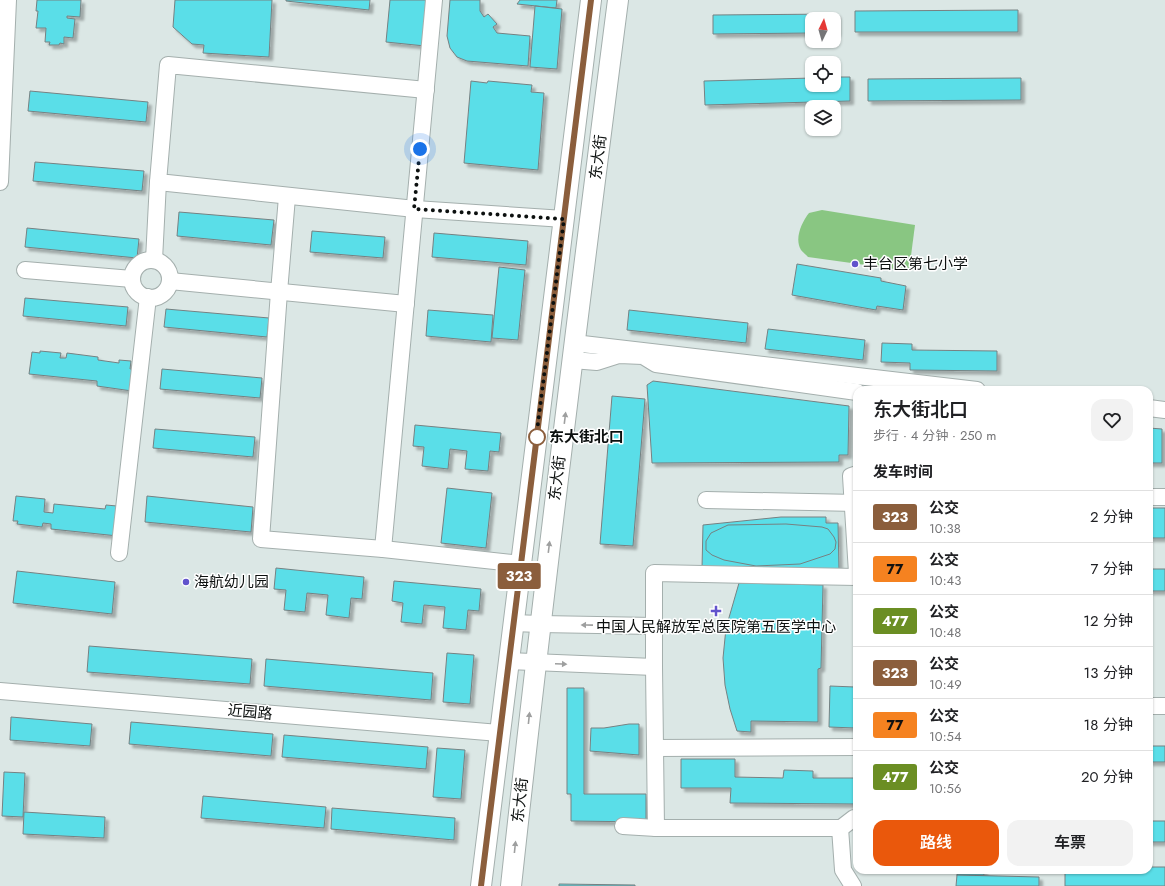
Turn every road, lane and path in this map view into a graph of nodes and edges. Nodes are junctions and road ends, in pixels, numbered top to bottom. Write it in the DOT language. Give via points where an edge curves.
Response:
graph roads {
  1 [pos="8,0"];
  2 [pos="434,0"];
  3 [pos="591,0"];
  4 [pos="618,0"];
  5 [pos="3,33"];
  6 [pos="426,90"];
  7 [pos="0,182"];
  8 [pos="158,182"];
  9 [pos="287,197"];
  10 [pos="414,209"];
  11 [pos="564,219"];
  12 [pos="154,260"];
  13 [pos="25,270"];
  14 [pos="132,279"];
  15 [pos="170,281"];
  16 [pos="279,292"];
  17 [pos="148,297"];
  18 [pos="406,304"];
  19 [pos="573,352"];
  20 [pos="935,386"];
  21 [pos="853,391"];
  22 [pos="1153,408"];
  23 [pos="1165,410"];
  24 [pos="853,476"];
  25 [pos="853,485"];
  26 [pos="1153,497"];
  27 [pos="1165,497"];
  28 [pos="706,500"];
  29 [pos="853,503"];
  30 [pos="383,549"];
  31 [pos="119,553"];
  32 [pos="521,564"];
  33 [pos="853,577"];
  34 [pos="513,623"];
  35 [pos="540,624"];
  36 [pos="654,626"];
  37 [pos="508,661"];
  38 [pos="535,663"];
  39 [pos="654,666"];
  40 [pos="0,691"];
  41 [pos="1153,706"];
  42 [pos="1165,706"];
  43 [pos="500,733"];
  44 [pos="853,747"];
  45 [pos="655,748"];
  46 [pos="853,820"];
  47 [pos="623,826"];
  48 [pos="656,828"];
  49 [pos="840,828"];
  50 [pos="480,886"];
  51 [pos="511,886"];
  52 [pos="853,886"];
  1 -- 5 [label="street"];
  2 -- 6 [label="street"];
  3 -- 11 [label="main road, 东大街"];
  4 -- 19 [label="main road, 东大街"];
  5 -- 7 [label="street"];
  6 -- 8 [label="street" via="168,65"];
  6 -- 10 [label="street"];
  8 -- 9 [label="street"];
  8 -- 12 [label="street"];
  9 -- 10 [label="street"];
  9 -- 16 [label="street"];
  10 -- 11 [label="street"];
  10 -- 18 [label="street"];
  11 -- 32 [label="main road, 东大街"];
  12 -- 14 [label="street" via="141,262 136,267"];
  12 -- 15 [label="street" via="164,265 170,275"];
  13 -- 14 [label="street"];
  14 -- 17 [label="street" via="137,291"];
  15 -- 16 [label="street"];
  15 -- 17 [label="street" via="160,295"];
  16 -- 18 [label="street"];
  16 -- 30 [label="street" via="261,539"];
  17 -- 31 [label="street"];
  18 -- 30 [label="street"];
  19 -- 20 [label="street"];
  19 -- 21 [label="street" via="596,362 619,355 643,356 656,364"];
  35 -- 19 [label="main road, 东大街, one-way"];
  22 -- 23 [label="street"];
  24 -- 25 [label="street"];
  26 -- 27 [label="street"];
  28 -- 29 [label="street"];
  30 -- 32 [label="street"];
  32 -- 34 [label="main road, 东大街"];
  33 -- 36 [label="street" via="654,573"];
  34 -- 35 [label="street"];
  34 -- 37 [label="main road, 东大街"];
  36 -- 35 [label="street, one-way"];
  35 -- 38 [label="main road, 东大街"];
  36 -- 39 [label="street"];
  37 -- 38 [label="street"];
  37 -- 43 [label="main road, 东大街"];
  38 -- 39 [label="street, one-way"];
  51 -- 38 [label="main road, 东大街, one-way"];
  39 -- 45 [label="street"];
  40 -- 43 [label="street, 近园路"];
  41 -- 42 [label="street"];
  43 -- 50 [label="main road, 东大街"];
  44 -- 45 [label="street"];
  45 -- 48 [label="street"];
  46 -- 49 [label="street"];
  47 -- 48 [label="street"];
  48 -- 49 [label="street"];
  49 -- 52 [label="street" via="843,870"];
}
